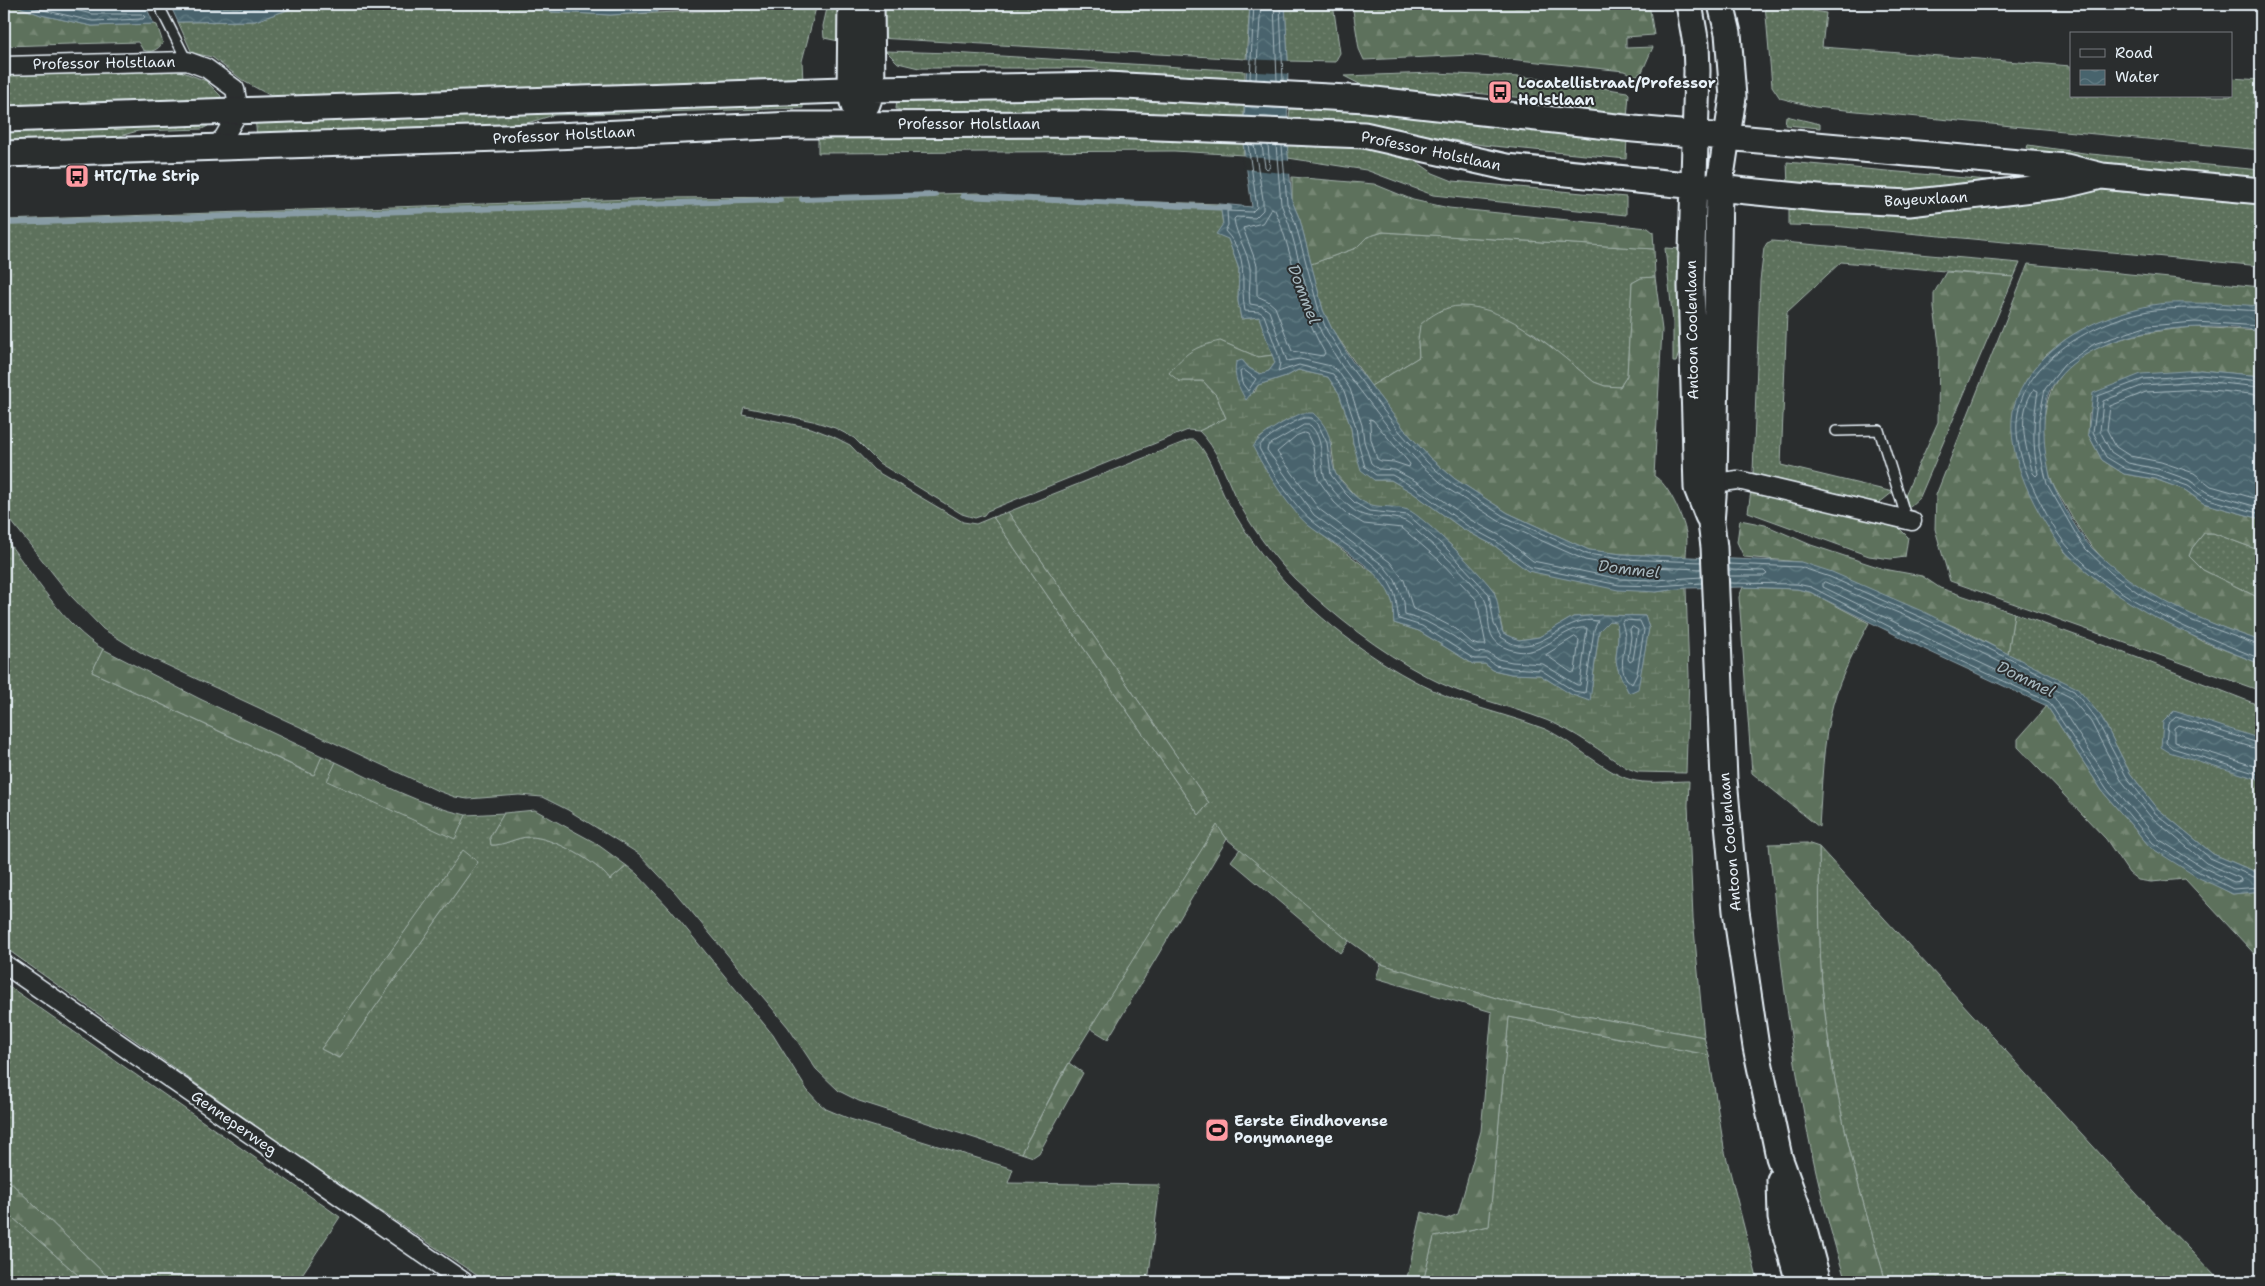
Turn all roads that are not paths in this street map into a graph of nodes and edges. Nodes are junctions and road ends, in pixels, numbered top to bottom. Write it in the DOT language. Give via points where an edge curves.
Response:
graph roads {
  1 [pos="158,4"];
  2 [pos="851,4"];
  3 [pos="871,4"];
  4 [pos="1688,4"];
  5 [pos="1721,4"];
  6 [pos="187,61"];
  7 [pos="4,66"];
  8 [pos="861,90"];
  9 [pos="239,111"];
  10 [pos="4,119"];
  11 [pos="860,125"];
  12 [pos="1694,134"];
  13 [pos="1725,137"];
  14 [pos="213,148"];
  15 [pos="4,154"];
  16 [pos="2102,176"];
  17 [pos="1692,185"];
  18 [pos="1719,189"];
  19 [pos="2261,191"];
  20 [pos="1836,431"];
  21 [pos="1714,483"];
  22 [pos="1910,521"];
  23 [pos="1711,523"];
  24 [pos="4,964"];
  25 [pos="1779,1157"];
  26 [pos="464,1282"];
  27 [pos="1799,1282"];
  28 [pos="1818,1282"];
  1 -- 6 [label="lane"];
  2 -- 8 [label="main road"];
  3 -- 8 [label="main road"];
  4 -- 12 [label="main road, Antoon Coolenlaan" via="1696,44"];
  5 -- 13 [label="main road, Antoon Coolenlaan" via="1728,33 1733,97"];
  6 -- 7 [label="street, Professor Holstlaan"];
  6 -- 9 [label="street, Professor Holstlaan" via="206,68 235,89"];
  8 -- 9 [label="main road"];
  8 -- 11 [label="main road"];
  8 -- 12 [label="main road" via="1106,85 1366,99"];
  9 -- 10 [label="main road"];
  9 -- 14 [label="street" via="224,137"];
  11 -- 14 [label="main road, Professor Holstlaan"];
  11 -- 17 [label="main road, Professor Holstlaan" via="1083,124 1364,135 1506,167"];
  12 -- 13 [label="main road"];
  12 -- 17 [label="main road, Antoon Coolenlaan"];
  13 -- 16 [label="main road, Bayeuxlaan" via="2066,167"];
  13 -- 18 [label="main road, Antoon Coolenlaan"];
  14 -- 15 [label="main road, Professor Holstlaan"];
  16 -- 18 [label="main road, Bayeuxlaan" via="2056,186 1909,203"];
  16 -- 19 [label="main road, Bayeuxlaan"];
  17 -- 18 [label="main road, Professor Holstlaan"];
  17 -- 23 [label="main road, Antoon Coolenlaan" via="1691,286 1697,488"];
  18 -- 21 [label="main road, Antoon Coolenlaan"];
  20 -- 22 [label="lane" via="1879,430"];
  21 -- 22 [label="street" via="1738,480"];
  21 -- 23 [label="main road, Antoon Coolenlaan"];
  23 -- 25 [label="main road, Antoon Coolenlaan" via="1724,779 1736,910 1756,1047"];
  24 -- 26 [label="street, Genneperweg"];
  25 -- 27 [label="main road, Antoon Coolenlaan" via="1780,1218"];
  25 -- 28 [label="main road, Antoon Coolenlaan" via="1799,1212"];
}
